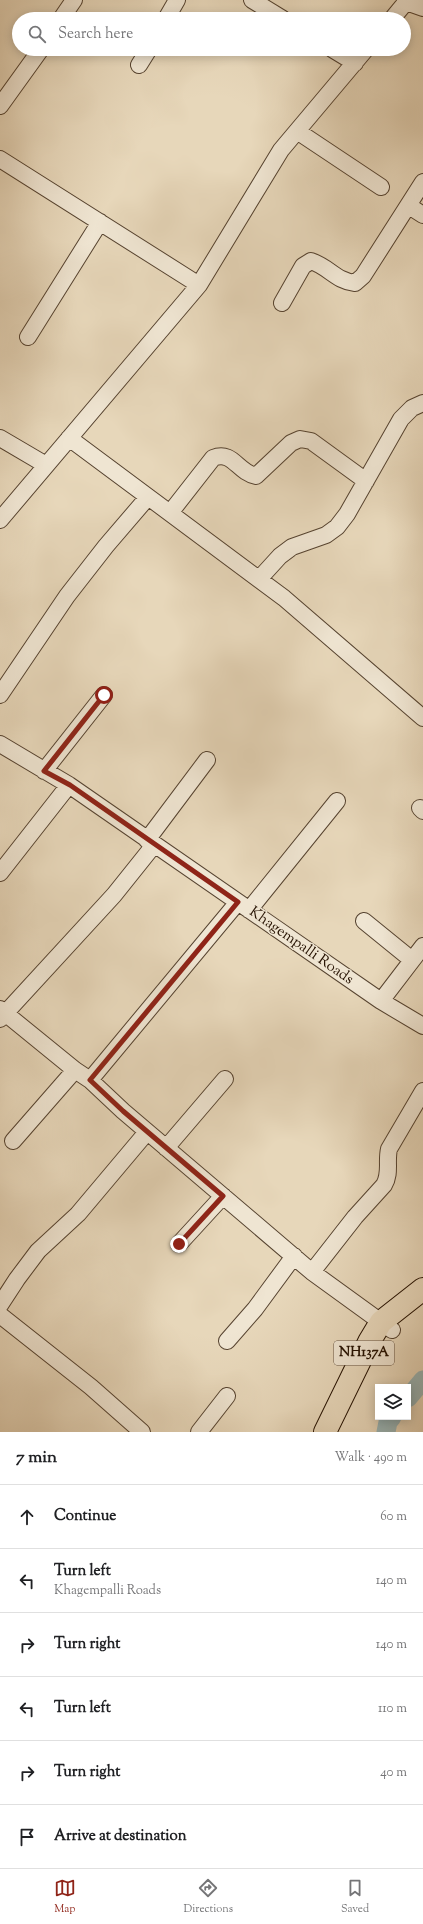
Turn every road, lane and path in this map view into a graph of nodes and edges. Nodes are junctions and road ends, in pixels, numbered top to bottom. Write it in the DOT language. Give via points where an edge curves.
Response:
graph roads {
  1 [pos="74,0"];
  2 [pos="177,0"];
  3 [pos="252,0"];
  4 [pos="406,1"];
  5 [pos="423,8"];
  6 [pos="66,12"];
  7 [pos="170,12"];
  8 [pos="272,12"];
  9 [pos="397,12"];
  10 [pos="36,56"];
  11 [pos="144,56"];
  12 [pos="344,56"];
  13 [pos="360,56"];
  14 [pos="355,63"];
  15 [pos="139,65"];
  16 [pos="0,106"];
  17 [pos="297,131"];
  18 [pos="0,159"];
  19 [pos="423,182"];
  20 [pos="381,187"];
  21 [pos="409,206"];
  22 [pos="423,215"];
  23 [pos="100,222"];
  24 [pos="199,285"];
  25 [pos="282,303"];
  26 [pos="28,337"];
  27 [pos="423,403"];
  28 [pos="0,438"];
  29 [pos="70,438"];
  30 [pos="46,465"];
  31 [pos="366,481"];
  32 [pos="148,497"];
  33 [pos="170,513"];
  34 [pos="0,520"];
  35 [pos="259,579"];
  36 [pos="0,695"];
  37 [pos="104,695"];
  38 [pos="423,717"];
  39 [pos="0,744"];
  40 [pos="207,760"];
  41 [pos="44,771"];
  42 [pos="70,785"];
  43 [pos="337,801"];
  44 [pos="150,842"];
  45 [pos="0,873"];
  46 [pos="243,906"];
  47 [pos="364,921"];
  48 [pos="423,946"];
  49 [pos="412,960"];
  50 [pos="381,1001"];
  51 [pos="2,1014"];
  52 [pos="423,1026"];
  53 [pos="75,1070"];
  54 [pos="225,1079"];
  55 [pos="90,1080"];
  56 [pos="423,1091"];
  57 [pos="147,1132"];
  58 [pos="12,1141"];
  59 [pos="166,1148"];
  60 [pos="223,1196"];
  61 [pos="179,1244"];
  62 [pos="294,1256"];
  63 [pos="312,1272"];
  64 [pos="423,1289"];
  65 [pos="423,1304"];
  66 [pos="0,1305"];
  67 [pos="0,1315"];
  68 [pos="386,1326"];
  69 [pos="227,1342"];
  70 [pos="227,1396"];
  71 [pos="142,1432"];
  72 [pos="199,1432"];
  73 [pos="325,1432"];
  74 [pos="340,1432"];
  1 -- 6 [label="street"];
  2 -- 7 [label="street"];
  3 -- 8 [label="street"];
  4 -- 5 [label="street"];
  4 -- 9 [label="street"];
  10 -- 16 [label="street"];
  11 -- 15 [label="street"];
  12 -- 14 [label="street"];
  13 -- 14 [label="street"];
  14 -- 17 [label="street"];
  17 -- 20 [label="street"];
  17 -- 24 [label="street" via="281,150"];
  18 -- 23 [label="street"];
  19 -- 21 [label="street"];
  21 -- 22 [label="street"];
  21 -- 25 [label="street" via="363,276 355,283 343,282 322,265 311,261 303,266"];
  23 -- 24 [label="street"];
  23 -- 26 [label="street"];
  24 -- 29 [label="street"];
  27 -- 31 [label="street" via="412,408 401,419"];
  28 -- 30 [label="street"];
  29 -- 30 [label="street"];
  29 -- 32 [label="street"];
  30 -- 34 [label="street"];
  31 -- 33 [label="street" via="311,441 300,439 291,443 256,476 247,474 229,458 220,455 213,458"];
  31 -- 35 [label="street" via="337,527 326,535 292,547"];
  32 -- 33 [label="street"];
  32 -- 36 [label="street" via="67,596"];
  33 -- 35 [label="street"];
  35 -- 38 [label="street"];
  37 -- 41 [label="street"];
  39 -- 41 [label="street, Khagempalli Roads"];
  40 -- 44 [label="street"];
  41 -- 42 [label="street, Khagempalli Roads"];
  42 -- 44 [label="street, Khagempalli Roads"];
  42 -- 45 [label="street"];
  43 -- 46 [label="street"];
  44 -- 46 [label="street, Khagempalli Roads"];
  44 -- 51 [label="street" via="114,895"];
  46 -- 50 [label="street, Khagempalli Roads"];
  46 -- 55 [label="street"];
  47 -- 49 [label="street"];
  48 -- 49 [label="street"];
  49 -- 50 [label="street"];
  50 -- 52 [label="street, Khagempalli Roads"];
  51 -- 53 [label="street"];
  53 -- 55 [label="street"];
  53 -- 58 [label="street"];
  54 -- 59 [label="street"];
  55 -- 57 [label="street"];
  56 -- 63 [label="street" via="389,1150 388,1179"];
  57 -- 59 [label="street"];
  57 -- 66 [label="street" via="78,1214 38,1251"];
  59 -- 60 [label="street"];
  60 -- 61 [label="street"];
  60 -- 62 [label="street"];
  62 -- 63 [label="street"];
  62 -- 69 [label="street" via="255,1310"];
  63 -- 68 [label="street"];
  64 -- 68 [label="highway, NH137A"];
  65 -- 68 [label="highway, NH137A"];
  67 -- 71 [label="street" via="91,1387"];
  68 -- 73 [label="highway, NH137A" via="369,1342"];
  68 -- 74 [label="highway, NH137A"];
  70 -- 72 [label="street"];
}
